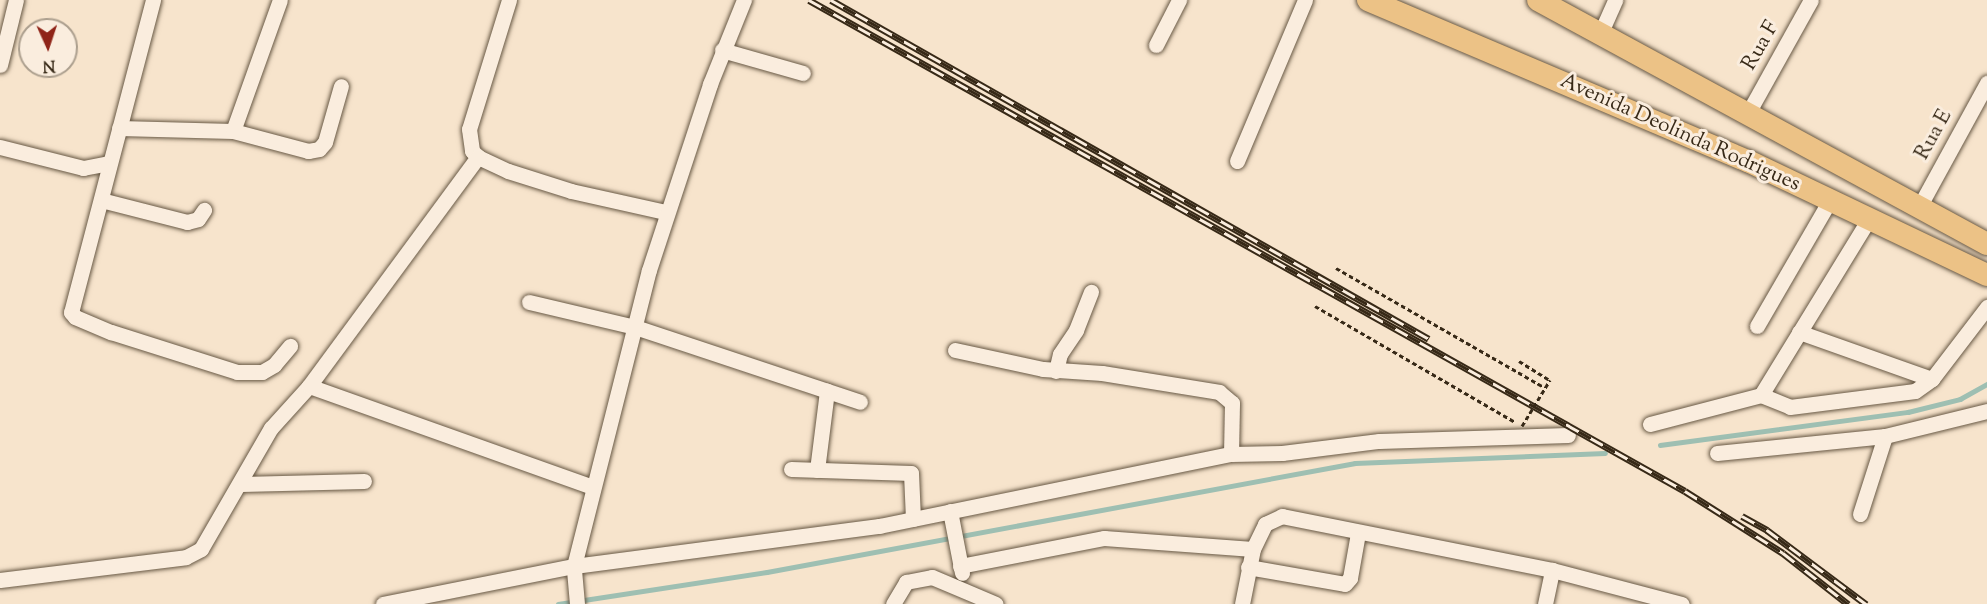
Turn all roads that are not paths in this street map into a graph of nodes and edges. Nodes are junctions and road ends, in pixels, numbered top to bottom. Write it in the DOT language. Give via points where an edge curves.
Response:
graph roads {
  1 [pos="16,0"];
  2 [pos="153,0"];
  3 [pos="280,0"];
  4 [pos="509,0"];
  5 [pos="744,0"];
  6 [pos="1179,0"];
  7 [pos="1305,0"];
  8 [pos="1368,0"];
  9 [pos="1538,0"];
  10 [pos="1615,0"];
  11 [pos="1811,0"];
  12 [pos="1600,32"];
  13 [pos="1156,45"];
  14 [pos="723,50"];
  15 [pos="0,65"];
  16 [pos="803,73"];
  17 [pos="1987,83"];
  18 [pos="341,86"];
  19 [pos="1748,113"];
  20 [pos="120,128"];
  21 [pos="234,131"];
  22 [pos="0,147"];
  23 [pos="477,157"];
  24 [pos="1237,161"];
  25 [pos="109,163"];
  26 [pos="83,168"];
  27 [pos="102,194"];
  28 [pos="1830,200"];
  29 [pos="1918,208"];
  30 [pos="204,210"];
  31 [pos="665,212"];
  32 [pos="1869,219"];
  33 [pos="1987,244"];
  34 [pos="1987,275"];
  35 [pos="1091,292"];
  36 [pos="529,302"];
  37 [pos="1987,307"];
  38 [pos="1757,326"];
  39 [pos="635,327"];
  40 [pos="1799,332"];
  41 [pos="290,346"];
  42 [pos="955,350"];
  43 [pos="1056,371"];
  44 [pos="1932,379"];
  45 [pos="309,386"];
  46 [pos="827,391"];
  47 [pos="1761,395"];
  48 [pos="860,402"];
  49 [pos="1987,411"];
  50 [pos="1650,424"];
  51 [pos="1568,435"];
  52 [pos="1885,436"];
  53 [pos="1717,453"];
  54 [pos="1231,454"];
  55 [pos="791,469"];
  56 [pos="817,470"];
  57 [pos="364,481"];
  58 [pos="241,484"];
  59 [pos="592,487"];
  60 [pos="1860,514"];
  61 [pos="951,516"];
  62 [pos="913,519"];
  63 [pos="1358,532"];
  64 [pos="1253,549"];
  65 [pos="959,560"];
  66 [pos="574,566"];
  67 [pos="1248,567"];
  68 [pos="1552,570"];
  69 [pos="0,580"];
  70 [pos="964,588"];
  71 [pos="383,604"];
  72 [pos="577,604"];
  73 [pos="893,604"];
  74 [pos="996,604"];
  75 [pos="1242,604"];
  76 [pos="1545,604"];
  77 [pos="1682,604"];
  1 -- 15 [label="street"];
  2 -- 20 [label="street"];
  3 -- 21 [label="street"];
  4 -- 23 [label="street" via="469,129 469,140"];
  5 -- 14 [label="street"];
  6 -- 13 [label="street"];
  7 -- 24 [label="street"];
  8 -- 28 [label="highway, Avenida Deolinda Rodrigues"];
  9 -- 12 [label="highway, Avenida Deolinda Rodrigues"];
  10 -- 12 [label="street"];
  11 -- 19 [label="street, Rua F"];
  12 -- 19 [label="highway, Avenida Deolinda Rodrigues"];
  14 -- 16 [label="street"];
  14 -- 31 [label="street"];
  17 -- 29 [label="street, Rua E"];
  18 -- 21 [label="street" via="325,142 319,149 308,151"];
  19 -- 29 [label="highway, Avenida Deolinda Rodrigues"];
  20 -- 21 [label="street"];
  20 -- 25 [label="street"];
  22 -- 26 [label="street"];
  23 -- 31 [label="street" via="571,190"];
  23 -- 45 [label="street"];
  25 -- 26 [label="street"];
  25 -- 27 [label="street"];
  26 -- 27 [label="street"];
  27 -- 30 [label="street" via="187,222 198,219"];
  27 -- 41 [label="street" via="74,300 75,317 237,372 262,372 274,365"];
  28 -- 32 [label="highway, Avenida Deolinda Rodrigues"];
  28 -- 38 [label="street"];
  29 -- 33 [label="highway, Avenida Deolinda Rodrigues"];
  31 -- 39 [label="street"];
  32 -- 34 [label="highway, Avenida Deolinda Rodrigues"];
  32 -- 40 [label="street"];
  35 -- 43 [label="street" via="1076,330 1060,354"];
  36 -- 39 [label="street"];
  37 -- 44 [label="street"];
  39 -- 46 [label="street"];
  39 -- 59 [label="street"];
  40 -- 44 [label="street"];
  40 -- 47 [label="street"];
  42 -- 43 [label="street"];
  43 -- 54 [label="street" via="1102,373 1220,392 1232,403"];
  44 -- 47 [label="street" via="1903,394 1790,407"];
  45 -- 58 [label="street" via="271,428"];
  45 -- 59 [label="street"];
  46 -- 48 [label="street"];
  46 -- 56 [label="street"];
  47 -- 50 [label="street"];
  49 -- 52 [label="street"];
  51 -- 54 [label="street" via="1379,441 1282,453"];
  52 -- 53 [label="street"];
  52 -- 60 [label="street"];
  54 -- 61 [label="street"];
  55 -- 56 [label="street"];
  56 -- 62 [label="street" via="911,473"];
  57 -- 58 [label="street"];
  58 -- 69 [label="street" via="195,554"];
  59 -- 66 [label="street"];
  61 -- 62 [label="street"];
  61 -- 65 [label="street"];
  62 -- 66 [label="street"];
  63 -- 64 [label="street" via="1282,516 1265,524"];
  63 -- 67 [label="street" via="1350,578 1345,584"];
  63 -- 68 [label="street"];
  64 -- 65 [label="street" via="1104,538"];
  64 -- 67 [label="street"];
  65 -- 70 [label="street"];
  66 -- 71 [label="street"];
  66 -- 72 [label="street"];
  67 -- 75 [label="street"];
  68 -- 76 [label="street"];
  68 -- 77 [label="street"];
  70 -- 73 [label="street" via="932,577 919,577 906,582"];
  70 -- 74 [label="street"];
}
